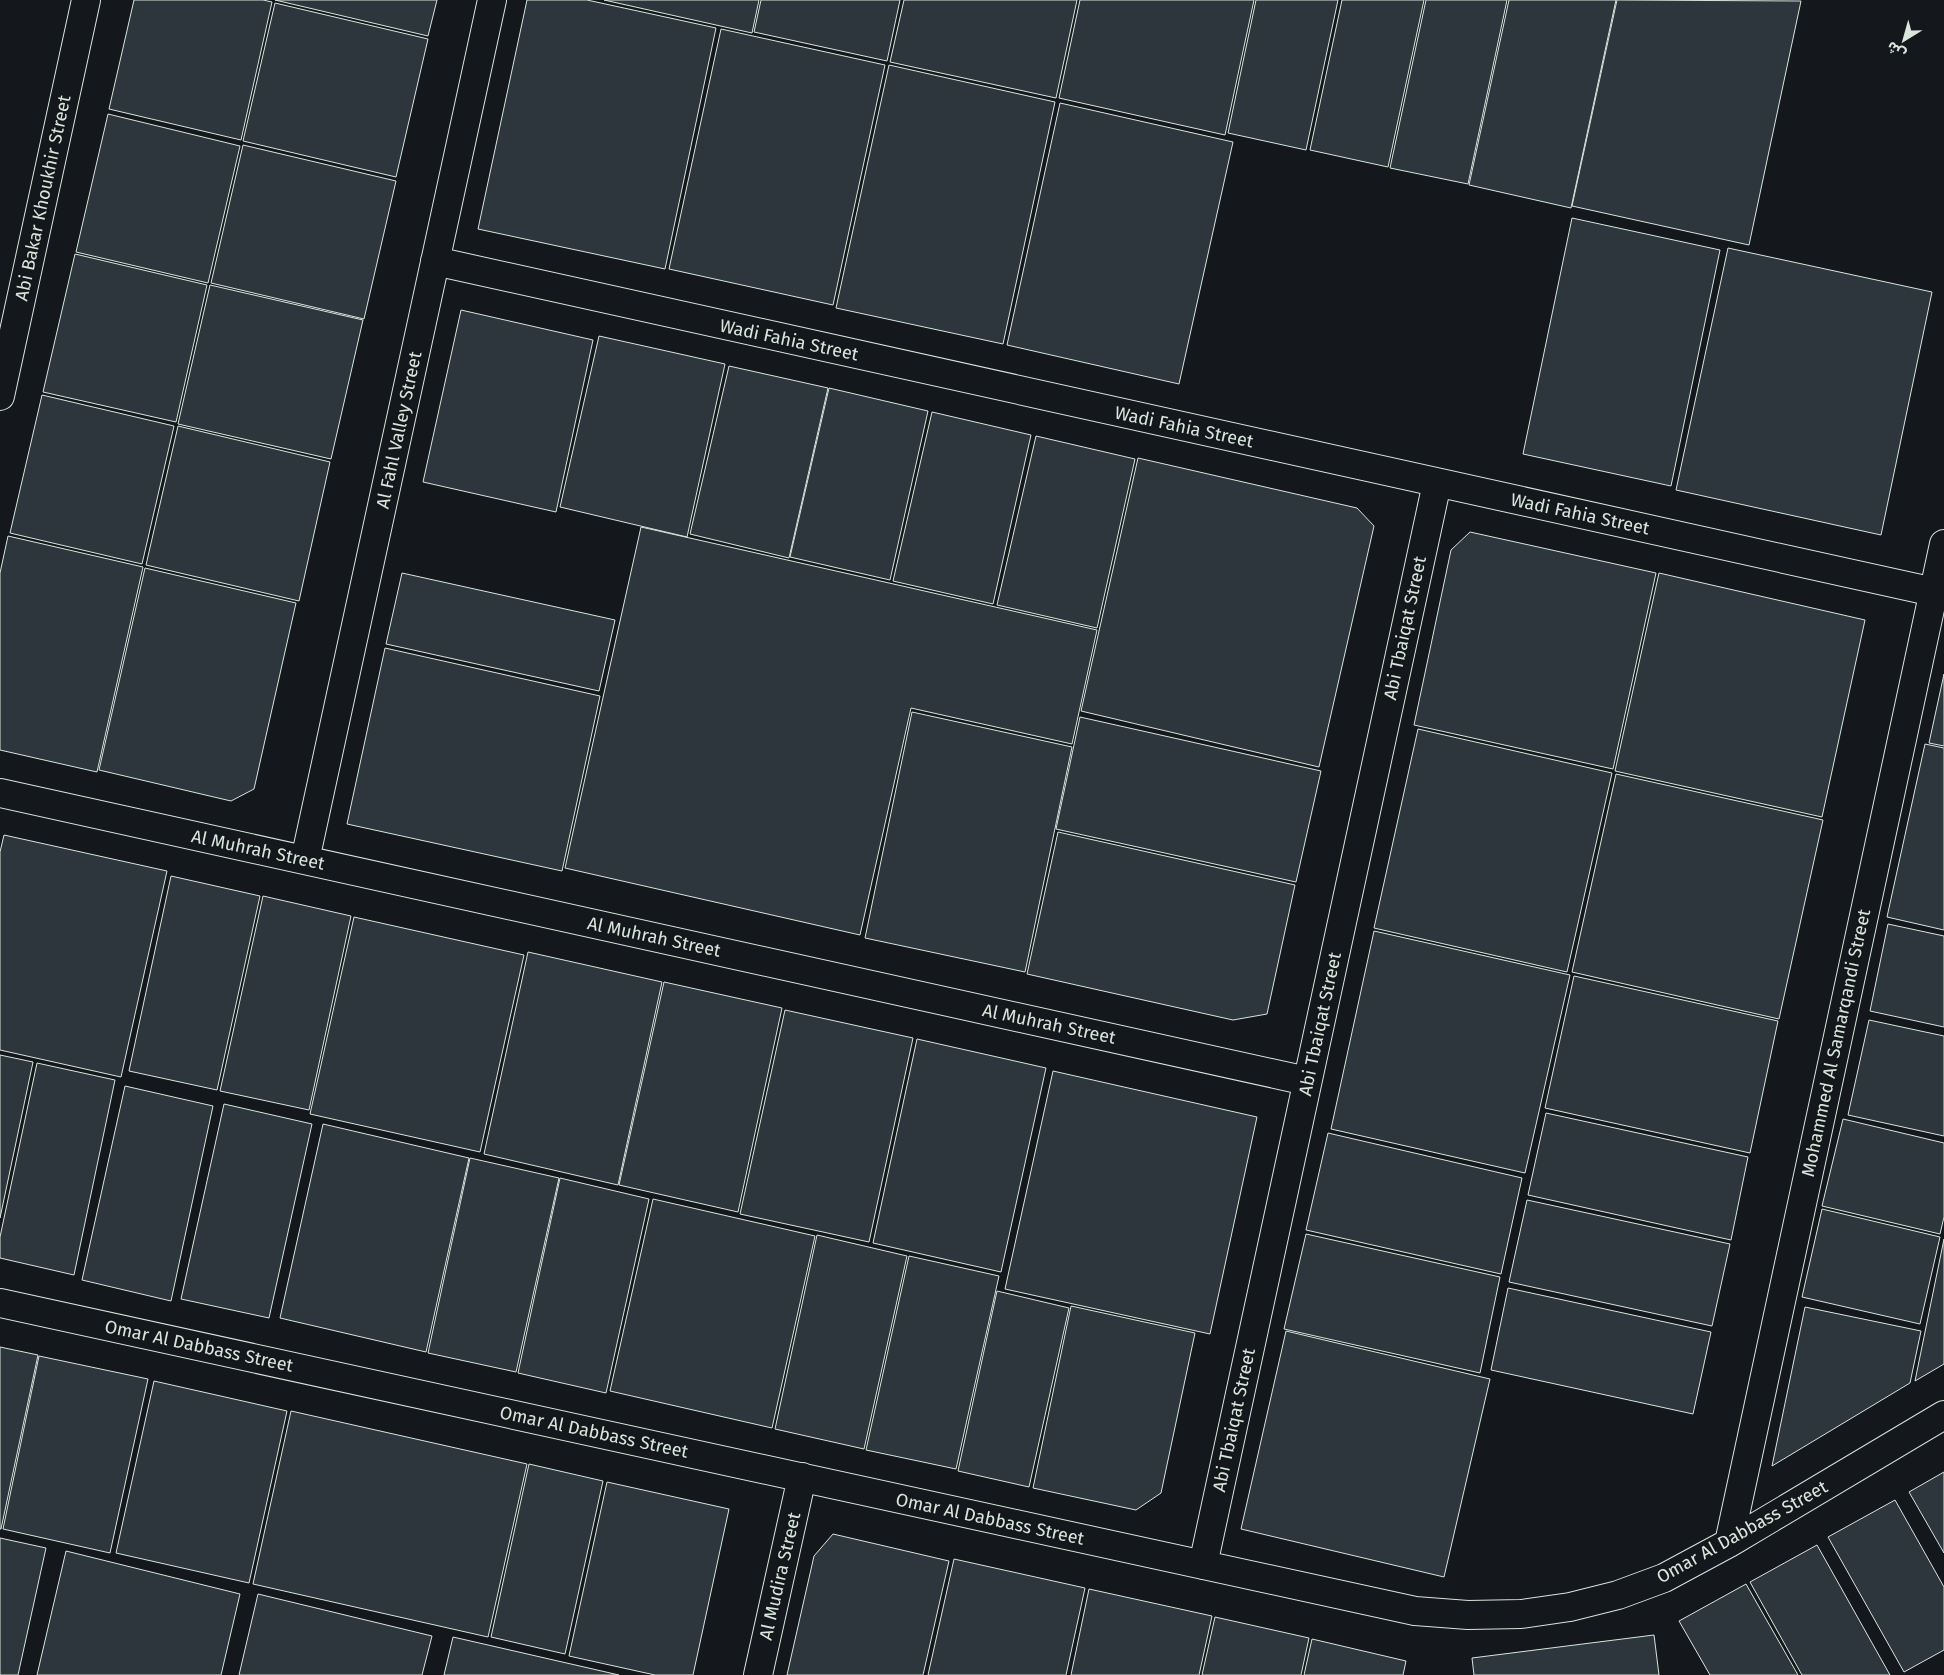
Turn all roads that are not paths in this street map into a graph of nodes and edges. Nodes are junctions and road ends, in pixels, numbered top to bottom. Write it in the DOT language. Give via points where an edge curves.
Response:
graph roads {
  1 [pos="86,0"];
  2 [pos="492,0"];
  3 [pos="435,262"];
  4 [pos="0,396"];
  5 [pos="1437,483"];
  6 [pos="1944,544"];
  7 [pos="1934,592"];
  8 [pos="0,793"];
  9 [pos="306,860"];
  10 [pos="1307,1081"];
  11 [pos="0,1303"];
  12 [pos="1944,1415"];
  13 [pos="802,1477"];
  14 [pos="1729,1543"];
  15 [pos="1203,1565"];
  16 [pos="758,1675"];
  1 -- 4 [label="street, Abi Bakar Khoukhir Street"];
  2 -- 3 [label="street, Al Fahl Valley Street"];
  3 -- 5 [label="street, Wadi Fahia Street"];
  3 -- 9 [label="street, Al Fahl Valley Street"];
  5 -- 7 [label="street, Wadi Fahia Street"];
  5 -- 10 [label="street, Abi Tbaiqat Street"];
  6 -- 7 [label="street, Mohammed Al Samarqandi Street"];
  7 -- 14 [label="street, Mohammed Al Samarqandi Street"];
  8 -- 9 [label="street, Al Muhrah Street"];
  9 -- 10 [label="street, Al Muhrah Street"];
  10 -- 15 [label="street, Abi Tbaiqat Street"];
  11 -- 13 [label="street, Omar Al Dabbass Street"];
  12 -- 14 [label="street, Omar Al Dabbass Street"];
  13 -- 15 [label="street, Omar Al Dabbass Street"];
  13 -- 16 [label="street, Al Mudira Street"];
  14 -- 15 [label="street, Omar Al Dabbass Street" via="1664,1578 1618,1595 1570,1607 1521,1614 1415,1611"];
}
